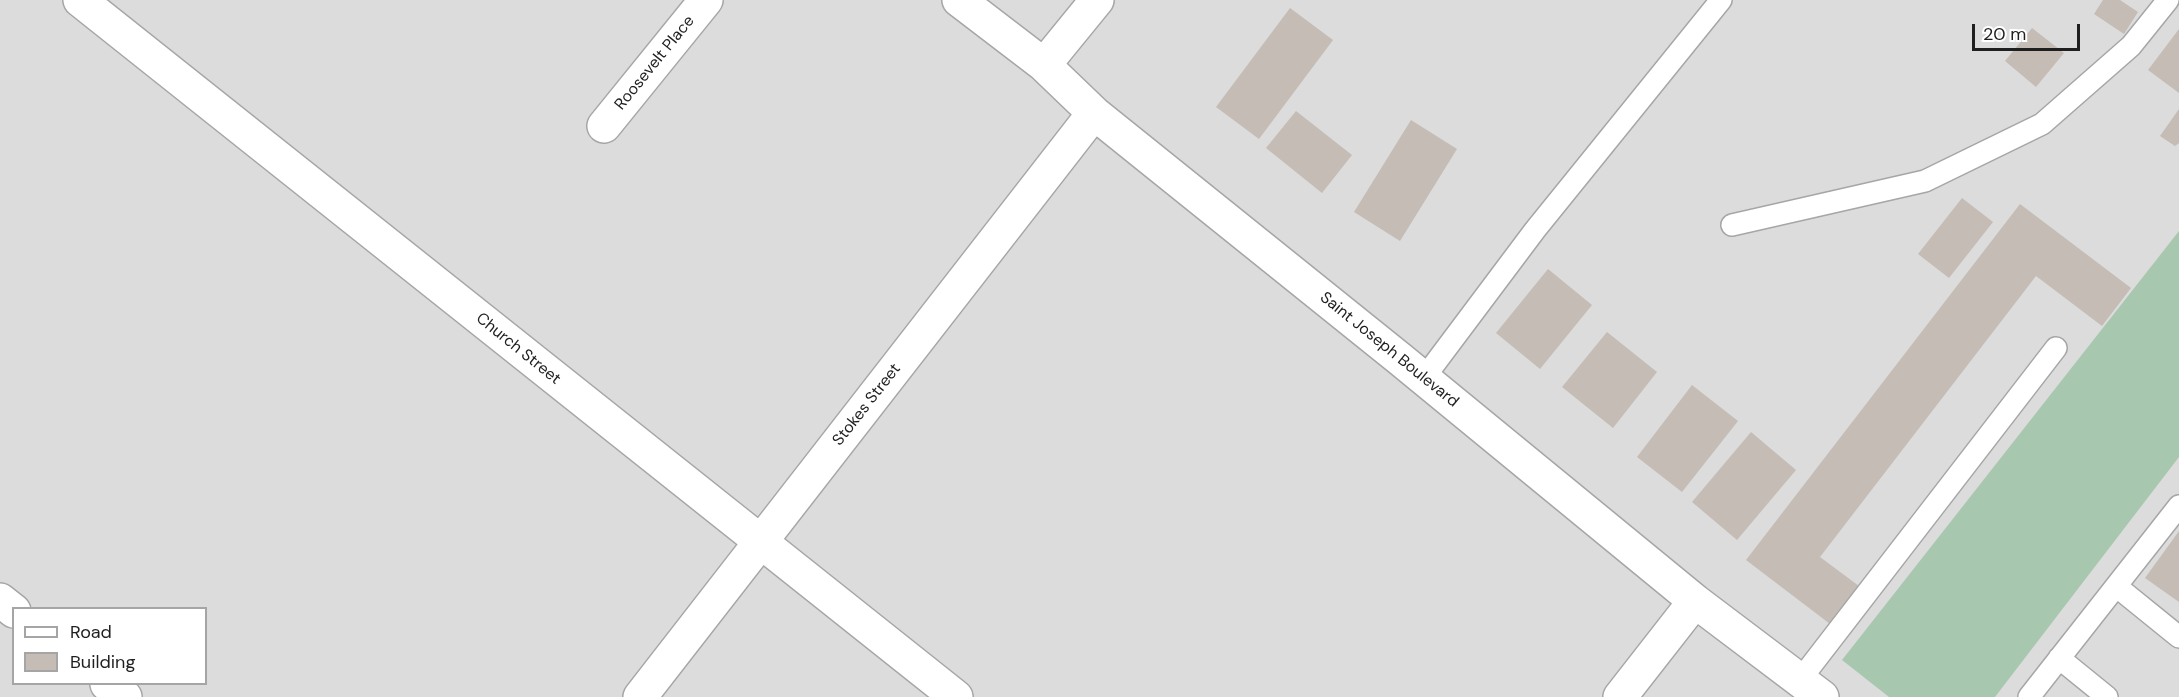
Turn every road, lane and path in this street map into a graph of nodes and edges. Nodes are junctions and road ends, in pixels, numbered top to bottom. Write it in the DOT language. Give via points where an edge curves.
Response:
graph roads {
  1 [pos="80,0"];
  2 [pos="706,0"];
  3 [pos="959,0"];
  4 [pos="1097,0"];
  5 [pos="1721,0"];
  6 [pos="2168,0"];
  7 [pos="1044,65"];
  8 [pos="1094,113"];
  9 [pos="604,126"];
  10 [pos="1732,225"];
  11 [pos="2056,348"];
  12 [pos="1424,378"];
  13 [pos="2179,506"];
  14 [pos="761,542"];
  15 [pos="2116,586"];
  16 [pos="0,600"];
  17 [pos="1695,601"];
  18 [pos="12,609"];
  19 [pos="2179,637"];
  20 [pos="2060,658"];
  21 [pos="108,685"];
  22 [pos="1811,688"];
  23 [pos="125,697"];
  24 [pos="640,697"];
  25 [pos="956,697"];
  26 [pos="1620,697"];
  27 [pos="2029,697"];
  28 [pos="2107,697"];
  1 -- 14 [label="street, Church Street"];
  2 -- 9 [label="street, Roosevelt Place"];
  3 -- 7 [label="street, Saint Joseph Boulevard"];
  4 -- 7 [label="street"];
  5 -- 12 [label="lane" via="1535,230"];
  6 -- 10 [label="lane" via="2131,46 2042,124 1925,182"];
  7 -- 8 [label="street, Saint Joseph Boulevard"];
  8 -- 12 [label="street, Saint Joseph Boulevard"];
  8 -- 14 [label="street, Stokes Street"];
  11 -- 22 [label="lane"];
  12 -- 17 [label="street, Saint Joseph Boulevard"];
  13 -- 15 [label="lane"];
  14 -- 24 [label="street, Stokes Street"];
  14 -- 25 [label="street, Church Street"];
  15 -- 19 [label="lane"];
  15 -- 20 [label="lane"];
  16 -- 18 [label="street"];
  17 -- 22 [label="street, Saint Joseph Boulevard"];
  17 -- 26 [label="street"];
  20 -- 27 [label="lane"];
  20 -- 28 [label="lane"];
  21 -- 23 [label="street"];
}
